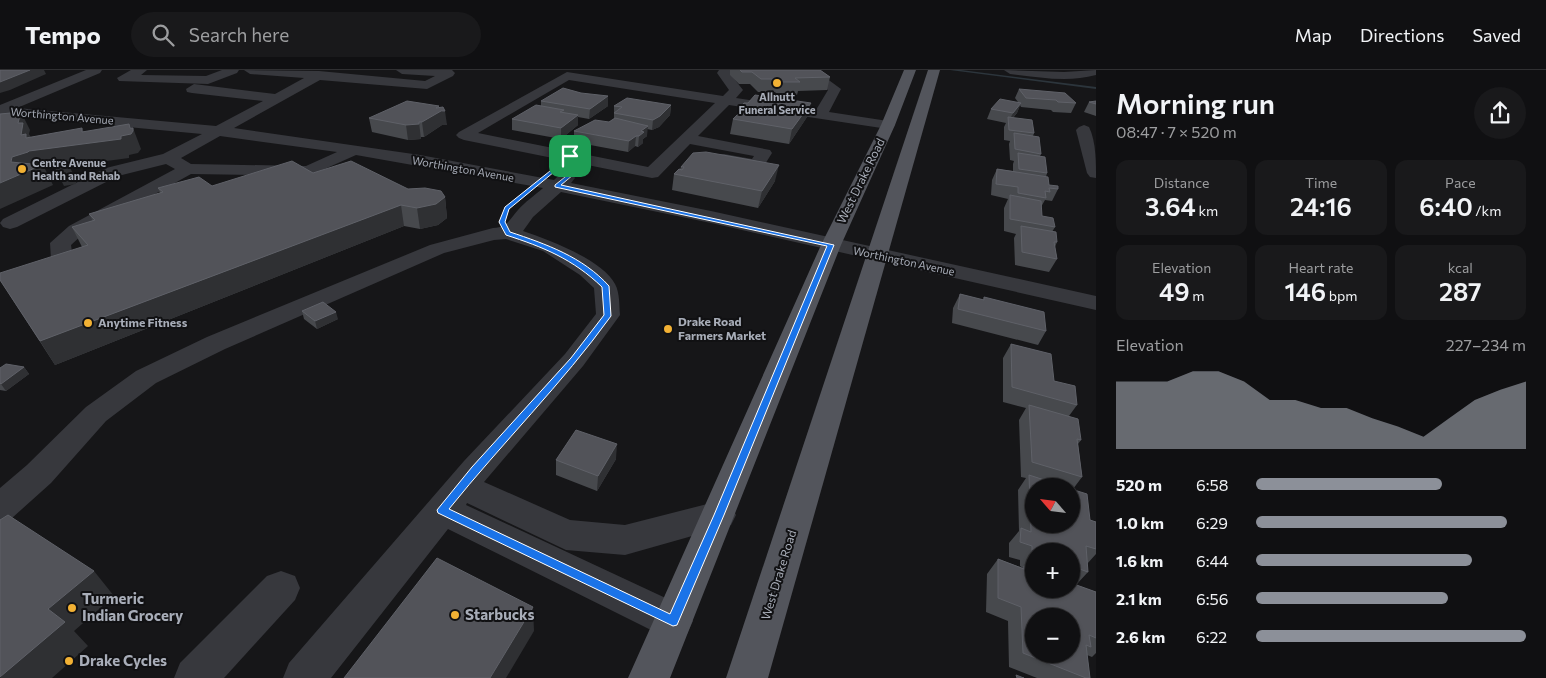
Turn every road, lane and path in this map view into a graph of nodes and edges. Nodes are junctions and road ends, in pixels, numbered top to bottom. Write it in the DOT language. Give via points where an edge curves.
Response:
graph roads {
  1 [pos="96,70"];
  2 [pos="141,70"];
  3 [pos="233,70"];
  4 [pos="250,70"];
  5 [pos="365,70"];
  6 [pos="402,70"];
  7 [pos="910,70"];
  8 [pos="934,70"];
  9 [pos="1010,70"];
  10 [pos="1096,71"];
  11 [pos="626,72"];
  12 [pos="318,75"];
  13 [pos="352,78"];
  14 [pos="602,79"];
  15 [pos="208,80"];
  16 [pos="714,82"];
  17 [pos="732,92"];
  18 [pos="277,98"];
  19 [pos="830,98"];
  20 [pos="0,110"];
  21 [pos="714,112"];
  22 [pos="820,114"];
  23 [pos="888,125"];
  24 [pos="218,130"];
  25 [pos="1084,130"];
  26 [pos="354,150"];
  27 [pos="570,156"];
  28 [pos="168,158"];
  29 [pos="589,160"];
  30 [pos="188,169"];
  31 [pos="1096,173"];
  32 [pos="537,182"];
  33 [pos="557,186"];
  34 [pos="10,223"];
  35 [pos="508,233"];
  36 [pos="830,245"];
  37 [pos="878,256"];
  38 [pos="62,258"];
  39 [pos="1096,304"];
  40 [pos="452,498"];
  41 [pos="0,508"];
  42 [pos="719,515"];
  43 [pos="281,588"];
  44 [pos="673,621"];
  45 [pos="195,678"];
  46 [pos="304,678"];
  47 [pos="649,678"];
  48 [pos="747,678"];
  1 -- 20 [label="street"];
  2 -- 15 [label="street" via="123,78"];
  3 -- 15 [label="street"];
  4 -- 12 [label="street"];
  5 -- 13 [label="street"];
  6 -- 13 [label="street" via="449,73 427,85"];
  7 -- 23 [label="main road, West Drake Road"];
  8 -- 37 [label="main road, West Drake Road"];
  9 -- 10 [label="street" via="1083,76"];
  11 -- 14 [label="street" via="611,72"];
  12 -- 13 [label="street"];
  12 -- 18 [label="street"];
  14 -- 17 [label="street"];
  14 -- 21 [label="street" via="587,91"];
  14 -- 27 [label="street" via="567,76 464,135"];
  15 -- 18 [label="street" via="192,89"];
  16 -- 17 [label="street"];
  17 -- 19 [label="street" via="783,98"];
  17 -- 19 [label="street" via="723,73 808,71 835,89"];
  17 -- 21 [label="street"];
  17 -- 22 [label="street"];
  18 -- 24 [label="street"];
  19 -- 22 [label="street"];
  20 -- 24 [label="street, Worthington Avenue"];
  21 -- 29 [label="street" via="652,173"];
  22 -- 23 [label="street"];
  23 -- 36 [label="main road, West Drake Road"];
  24 -- 26 [label="street, Worthington Avenue"];
  24 -- 28 [label="street"];
  25 -- 31 [label="street"];
  26 -- 30 [label="street" via="308,171"];
  26 -- 32 [label="street, Worthington Avenue"];
  27 -- 29 [label="street"];
  27 -- 32 [label="street"];
  28 -- 30 [label="street"];
  28 -- 34 [label="street" via="112,172"];
  29 -- 33 [label="street"];
  30 -- 38 [label="street" via="76,230 60,243"];
  32 -- 33 [label="street, Worthington Avenue"];
  32 -- 35 [label="street" via="507,208 502,222"];
  33 -- 35 [label="street"];
  33 -- 36 [label="street, Worthington Avenue"];
  35 -- 40 [label="street" via="550,247 588,270 605,286 608,316 574,360"];
  35 -- 41 [label="street" via="481,237 421,256 216,343 146,377 96,414 39,474"];
  36 -- 37 [label="street, Worthington Avenue"];
  36 -- 42 [label="main road, West Drake Road"];
  37 -- 39 [label="street, Worthington Avenue"];
  37 -- 48 [label="main road, West Drake Road"];
  40 -- 42 [label="street" via="566,535 625,540"];
  40 -- 44 [label="street"];
  40 -- 46 [label="street"];
  42 -- 44 [label="main road, West Drake Road"];
  43 -- 45 [label="street"];
  44 -- 47 [label="main road, West Drake Road"];
}
